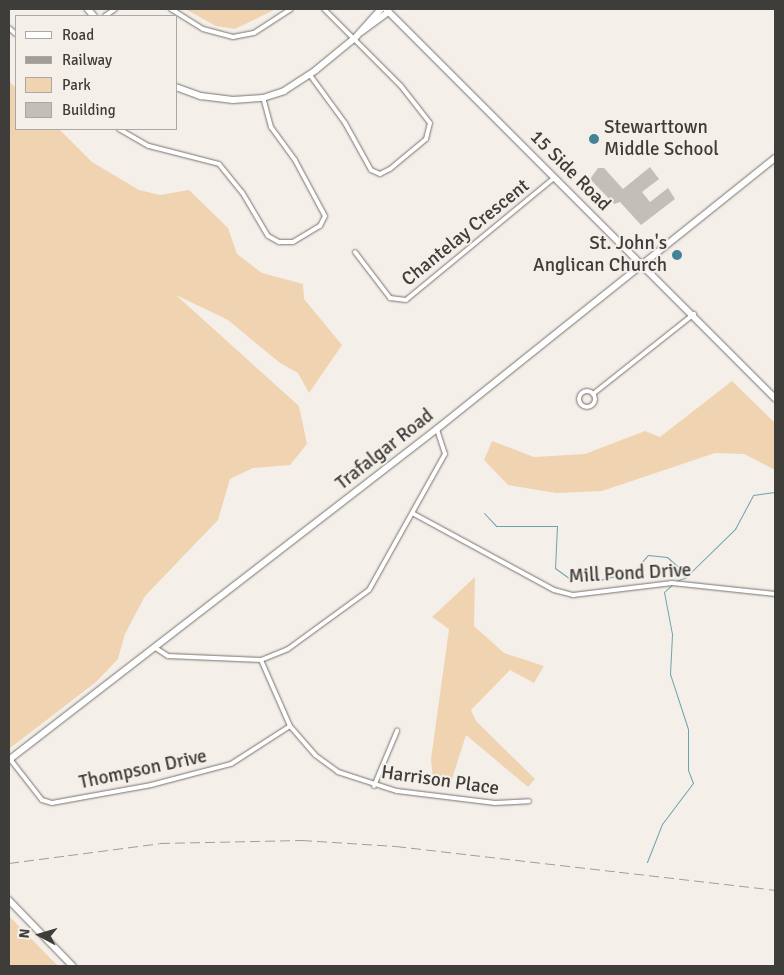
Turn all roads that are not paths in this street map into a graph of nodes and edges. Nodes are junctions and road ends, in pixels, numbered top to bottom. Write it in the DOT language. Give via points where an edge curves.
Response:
graph roads {
  1 [pos="171,9"];
  2 [pos="291,9"];
  3 [pos="324,9"];
  4 [pos="381,9"];
  5 [pos="387,10"];
  6 [pos="361,32"];
  7 [pos="355,38"];
  8 [pos="310,75"];
  9 [pos="178,88"];
  10 [pos="263,98"];
  11 [pos="121,130"];
  12 [pos="775,158"];
  13 [pos="555,177"];
  14 [pos="354,252"];
  15 [pos="641,263"];
  16 [pos="694,314"];
  17 [pos="593,394"];
  18 [pos="775,398"];
  19 [pos="437,429"];
  20 [pos="414,514"];
  21 [pos="775,594"];
  22 [pos="154,647"];
  23 [pos="261,660"];
  24 [pos="290,726"];
  25 [pos="396,730"];
  26 [pos="10,760"];
  27 [pos="374,786"];
  28 [pos="529,801"];
  29 [pos="9,900"];
  30 [pos="73,966"];
  1 -- 2 [label="street" via="203,29 233,36 254,33"];
  3 -- 7 [label="street"];
  4 -- 6 [label="main road"];
  5 -- 6 [label="main road"];
  5 -- 13 [label="main road, 15 Side Road"];
  6 -- 7 [label="main road"];
  7 -- 8 [label="main road"];
  7 -- 8 [label="street" via="401,86 430,123 426,139 390,169 380,174 371,170 345,122"];
  8 -- 10 [label="main road"];
  9 -- 10 [label="main road" via="219,99"];
  10 -- 11 [label="street" via="271,127 295,160 325,216 320,226 293,242 279,242 268,236 242,192 219,164 149,146"];
  12 -- 15 [label="main road, Trafalgar Road"];
  13 -- 14 [label="street, Chantelay Crescent" via="406,300 390,298"];
  13 -- 15 [label="main road, 15 Side Road"];
  15 -- 16 [label="main road, 15 Side Road"];
  15 -- 19 [label="main road, Trafalgar Road"];
  16 -- 17 [label="street"];
  16 -- 18 [label="main road, 15 Side Road"];
  17 -- 17 [label="street" via="582,392 580,403 591,405"];
  19 -- 20 [label="street" via="445,454"];
  19 -- 22 [label="main road, Trafalgar Road"];
  20 -- 21 [label="street, Mill Pond Drive" via="554,590 574,595 672,583"];
  20 -- 23 [label="street" via="369,590 301,640"];
  22 -- 23 [label="street" via="168,656"];
  22 -- 26 [label="main road, Trafalgar Road"];
  23 -- 24 [label="street, Harrison Place"];
  24 -- 26 [label="street, Thompson Drive" via="230,764 151,785 52,803 42,800"];
  24 -- 27 [label="street, Harrison Place" via="315,756 338,772"];
  25 -- 27 [label="street"];
  27 -- 28 [label="street, Harrison Place" via="495,803"];
  29 -- 30 [label="main road"];
}
